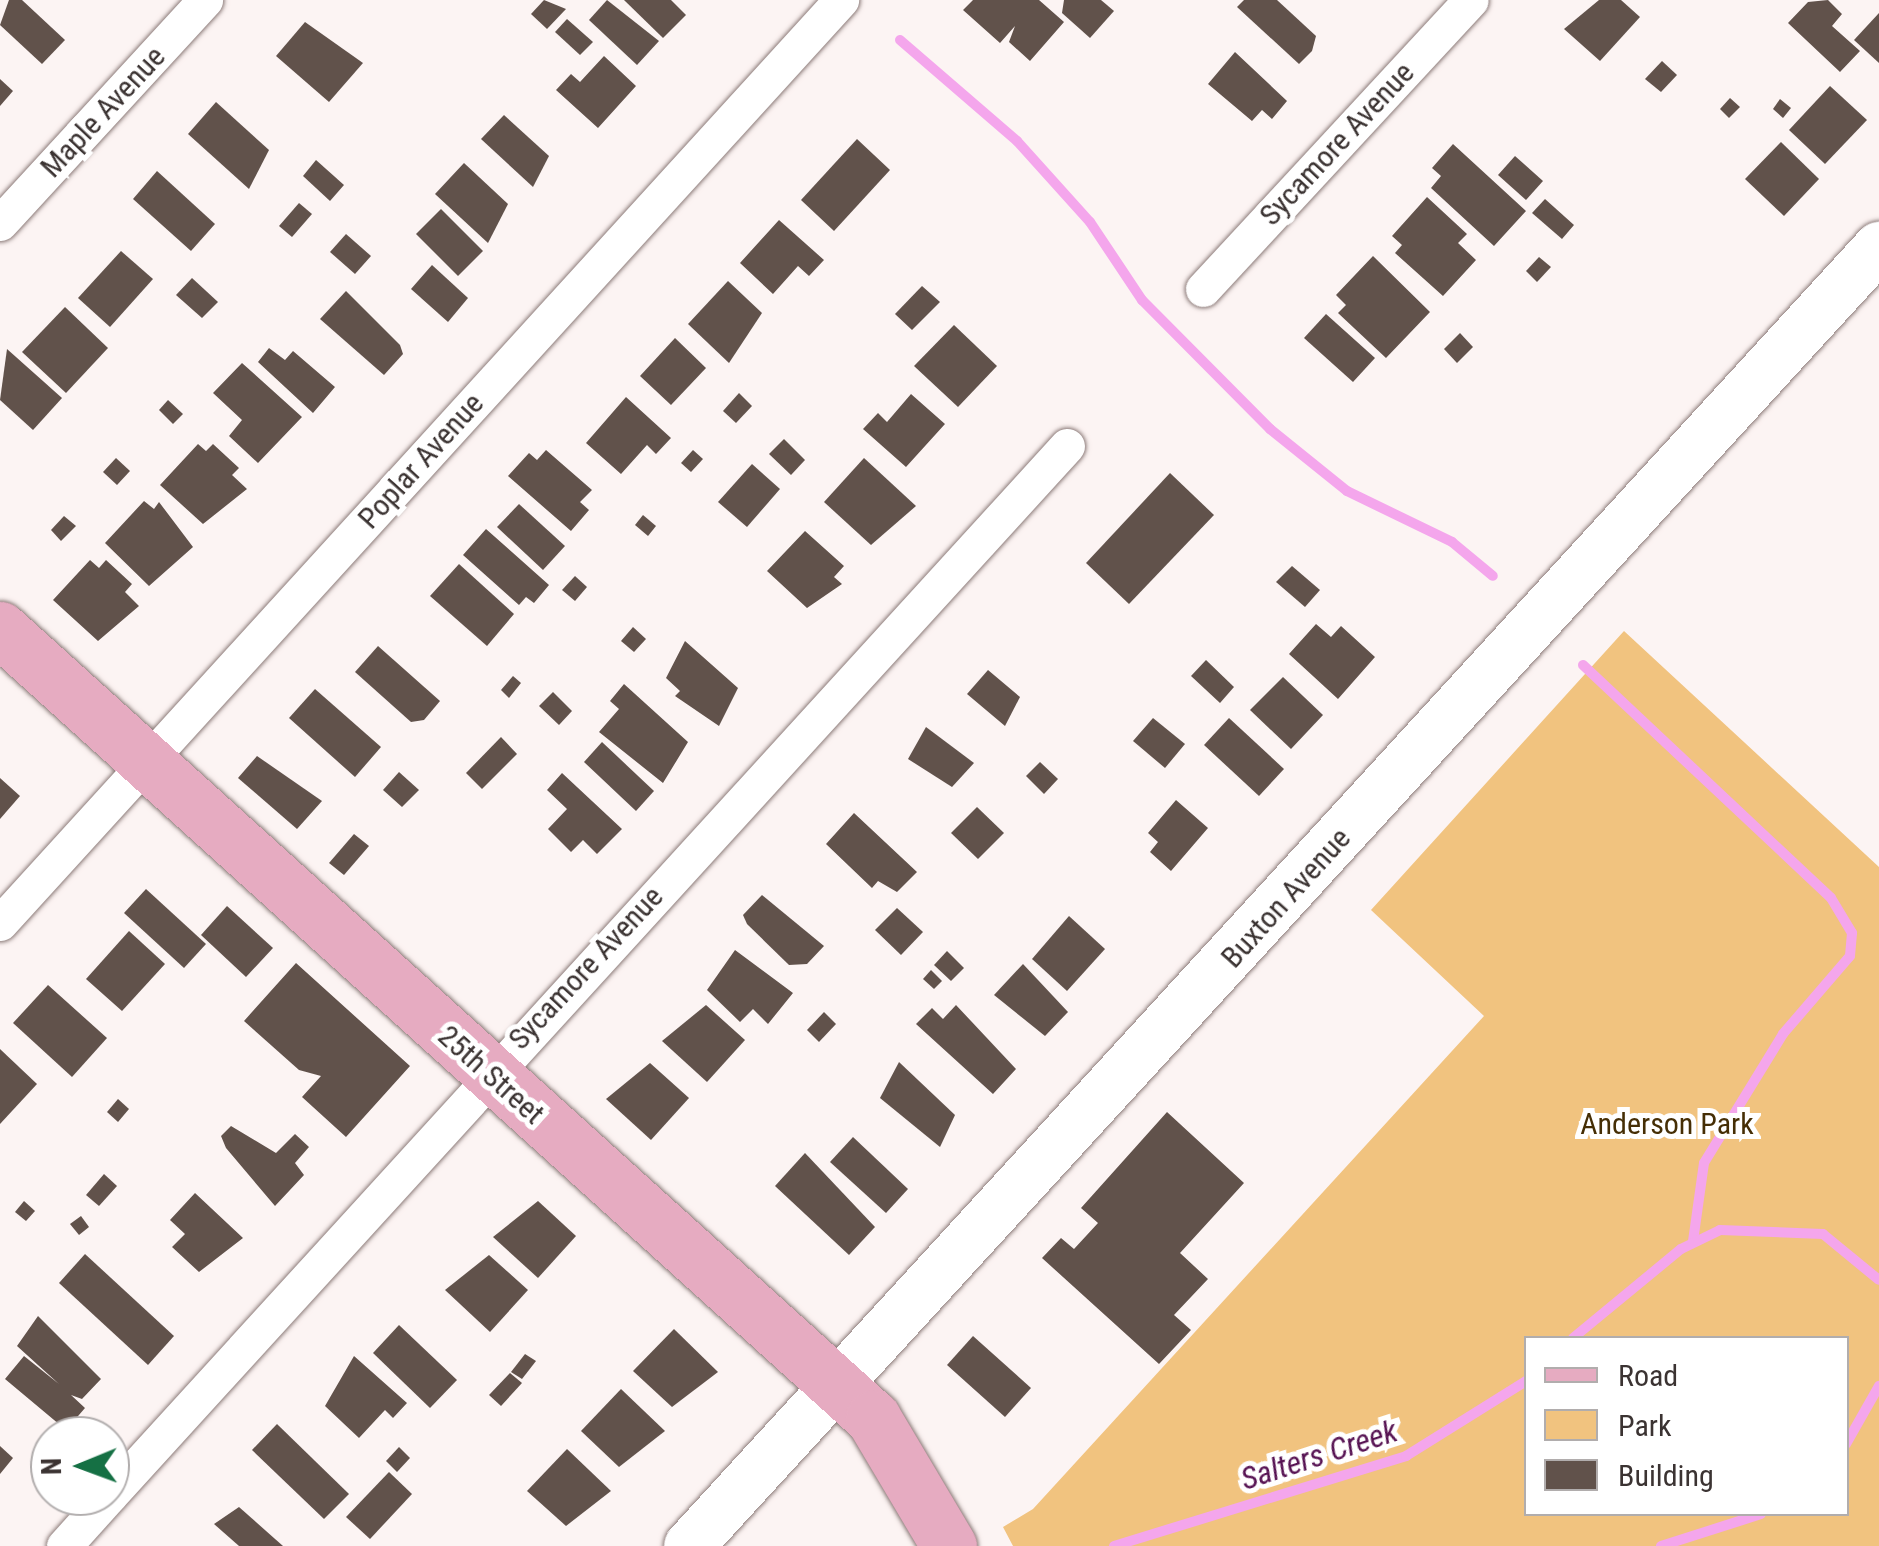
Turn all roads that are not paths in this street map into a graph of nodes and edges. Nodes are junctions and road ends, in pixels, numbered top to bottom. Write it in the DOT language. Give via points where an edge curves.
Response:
graph roads {
  1 [pos="205,0"];
  2 [pos="841,0"];
  3 [pos="1471,0"];
  4 [pos="0,223"];
  5 [pos="1879,247"];
  6 [pos="1202,289"];
  7 [pos="1067,446"];
  8 [pos="0,630"];
  9 [pos="147,761"];
  10 [pos="0,922"];
  11 [pos="489,1074"];
  12 [pos="838,1387"];
  13 [pos="130,1472"];
  14 [pos="90,1516"];
  15 [pos="64,1546"];
  16 [pos="689,1546"];
  17 [pos="949,1546"];
  1 -- 4 [label="street, Maple Avenue"];
  2 -- 9 [label="street, Poplar Avenue"];
  3 -- 6 [label="street, Sycamore Avenue"];
  5 -- 12 [label="street, Buxton Avenue"];
  7 -- 11 [label="street, Sycamore Avenue"];
  8 -- 9 [label="main road, 25th Street"];
  9 -- 10 [label="street, Poplar Avenue"];
  9 -- 11 [label="main road, 25th Street"];
  11 -- 12 [label="main road, 25th Street"];
  11 -- 13 [label="street, Sycamore Avenue"];
  12 -- 16 [label="street, Buxton Avenue"];
  12 -- 17 [label="main road, 25th Street" via="873,1418"];
  14 -- 15 [label="street, Sycamore Avenue"];
}
